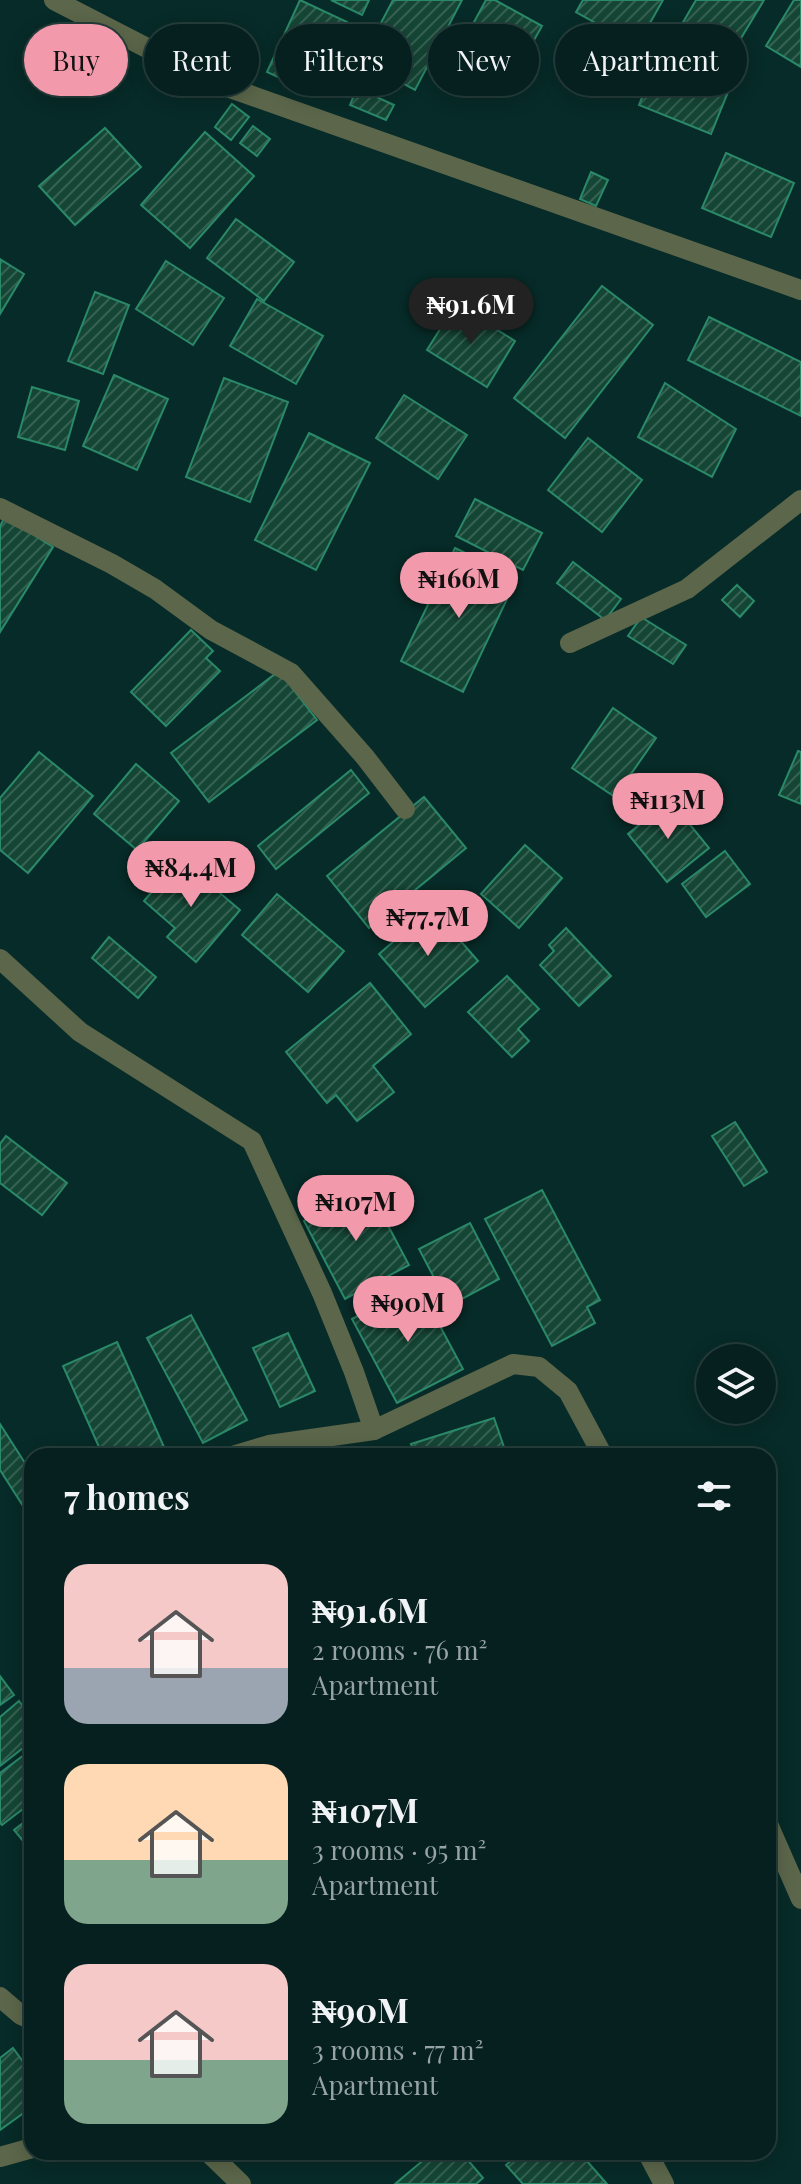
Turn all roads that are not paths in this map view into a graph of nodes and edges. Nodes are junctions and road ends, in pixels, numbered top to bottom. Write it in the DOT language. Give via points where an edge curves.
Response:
graph roads {
  1 [pos="54,0"];
  2 [pos="801,290"];
  3 [pos="801,500"];
  4 [pos="0,508"];
  5 [pos="570,643"];
  6 [pos="405,809"];
  7 [pos="0,959"];
  8 [pos="374,1430"];
  9 [pos="259,1448"];
  10 [pos="599,1448"];
  11 [pos="776,1842"];
  12 [pos="801,1899"];
  13 [pos="0,1997"];
  14 [pos="24,2016"];
  15 [pos="24,2150"];
  16 [pos="0,2157"];
  17 [pos="216,2160"];
  18 [pos="651,2160"];
  19 [pos="241,2184"];
  20 [pos="664,2184"];
  1 -- 2 [label="street" via="213,82"];
  3 -- 5 [label="street" via="687,589"];
  4 -- 6 [label="street" via="112,564 211,630 291,673"];
  7 -- 8 [label="street" via="80,1032 252,1141 322,1293"];
  8 -- 9 [label="street"];
  8 -- 10 [label="street" via="513,1364 539,1367 568,1391"];
  11 -- 12 [label="street"];
  13 -- 14 [label="street"];
  15 -- 16 [label="street"];
  17 -- 19 [label="street"];
  18 -- 20 [label="street"];
}
